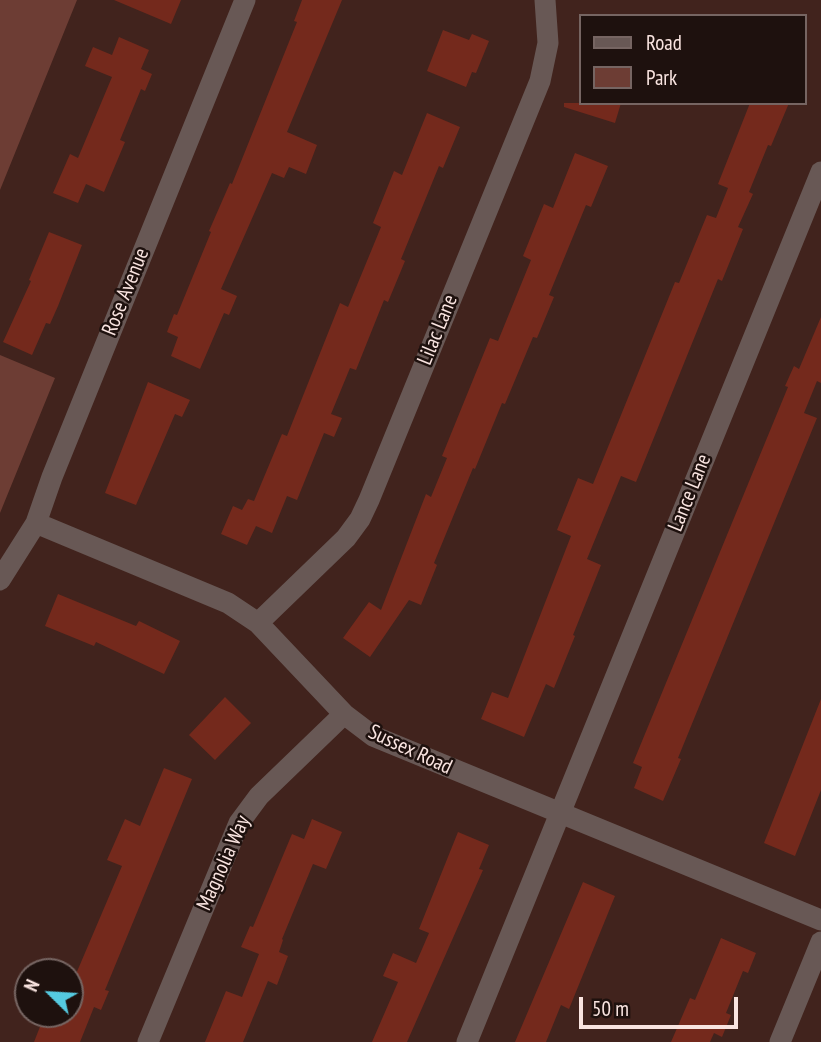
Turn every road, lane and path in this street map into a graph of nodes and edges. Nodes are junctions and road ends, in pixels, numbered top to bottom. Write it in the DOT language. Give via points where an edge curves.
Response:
graph roads {
  1 [pos="244,0"];
  2 [pos="545,0"];
  3 [pos="821,172"];
  4 [pos="36,523"];
  5 [pos="0,580"];
  6 [pos="257,623"];
  7 [pos="344,715"];
  8 [pos="560,814"];
  9 [pos="821,920"];
  10 [pos="821,942"];
  11 [pos="148,1042"];
  12 [pos="467,1042"];
  13 [pos="780,1042"];
  1 -- 4 [label="street, Rose Avenue"];
  2 -- 6 [label="street, Lilac Lane" via="548,43 540,81 369,500 345,538"];
  3 -- 8 [label="street, Lance Lane"];
  4 -- 5 [label="street, Rose Avenue"];
  4 -- 6 [label="street, Sussex Road" via="217,597"];
  6 -- 7 [label="street, Sussex Road"];
  7 -- 8 [label="street, Sussex Road" via="389,744"];
  7 -- 11 [label="street, Magnolia Way" via="259,796 239,823"];
  8 -- 9 [label="street, Sussex Road"];
  8 -- 12 [label="street, Lance Lane"];
  10 -- 13 [label="street"];
}
